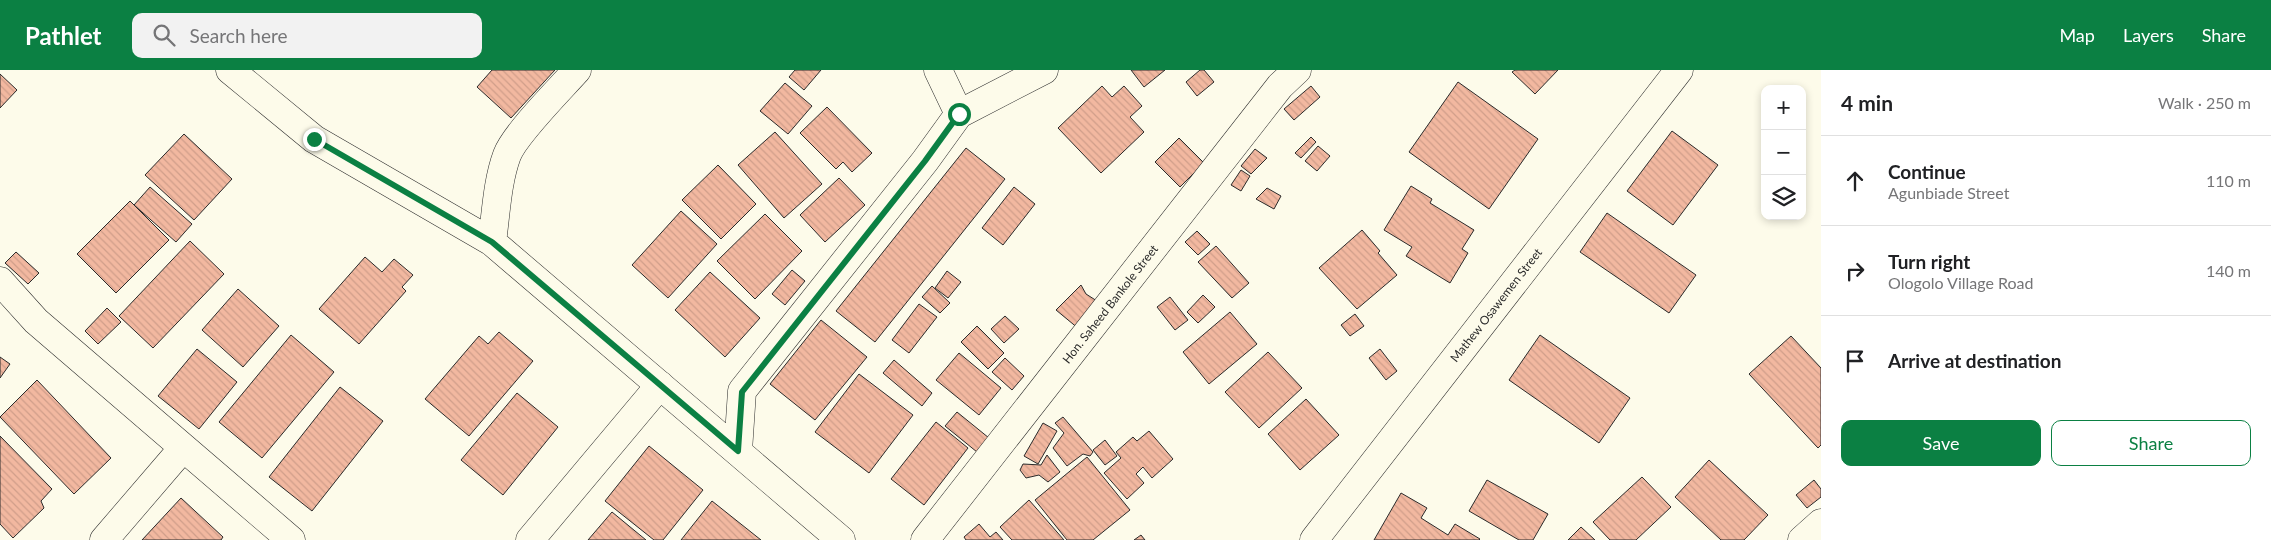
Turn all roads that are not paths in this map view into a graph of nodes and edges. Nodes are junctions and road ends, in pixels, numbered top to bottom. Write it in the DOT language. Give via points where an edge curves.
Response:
graph roads {
  1 [pos="230,70"];
  2 [pos="577,70"];
  3 [pos="938,70"];
  4 [pos="1044,70"];
  5 [pos="1297,70"];
  6 [pos="1679,70"];
  7 [pos="959,114"];
  8 [pos="492,242"];
  9 [pos="0,281"];
  10 [pos="660,385"];
  11 [pos="183,448"];
  12 [pos="738,451"];
  13 [pos="1821,523"];
  14 [pos="104,540"];
  15 [pos="291,540"];
  16 [pos="530,540"];
  17 [pos="841,540"];
  18 [pos="925,540"];
  19 [pos="1314,540"];
  20 [pos="1802,540"];
  1 -- 8 [label="street" via="314,139"];
  2 -- 8 [label="street" via="507,154"];
  3 -- 7 [label="street"];
  4 -- 7 [label="street"];
  5 -- 18 [label="street, Hon. Saheed Bankole Street" via="1280,86"];
  6 -- 19 [label="street, Mathew Osawemen Street"];
  7 -- 12 [label="street" via="742,392"];
  8 -- 10 [label="street"];
  9 -- 11 [label="street" via="36,321"];
  10 -- 12 [label="street"];
  10 -- 16 [label="street"];
  11 -- 14 [label="street"];
  11 -- 15 [label="street"];
  12 -- 17 [label="street"];
  13 -- 20 [label="street"];
}
